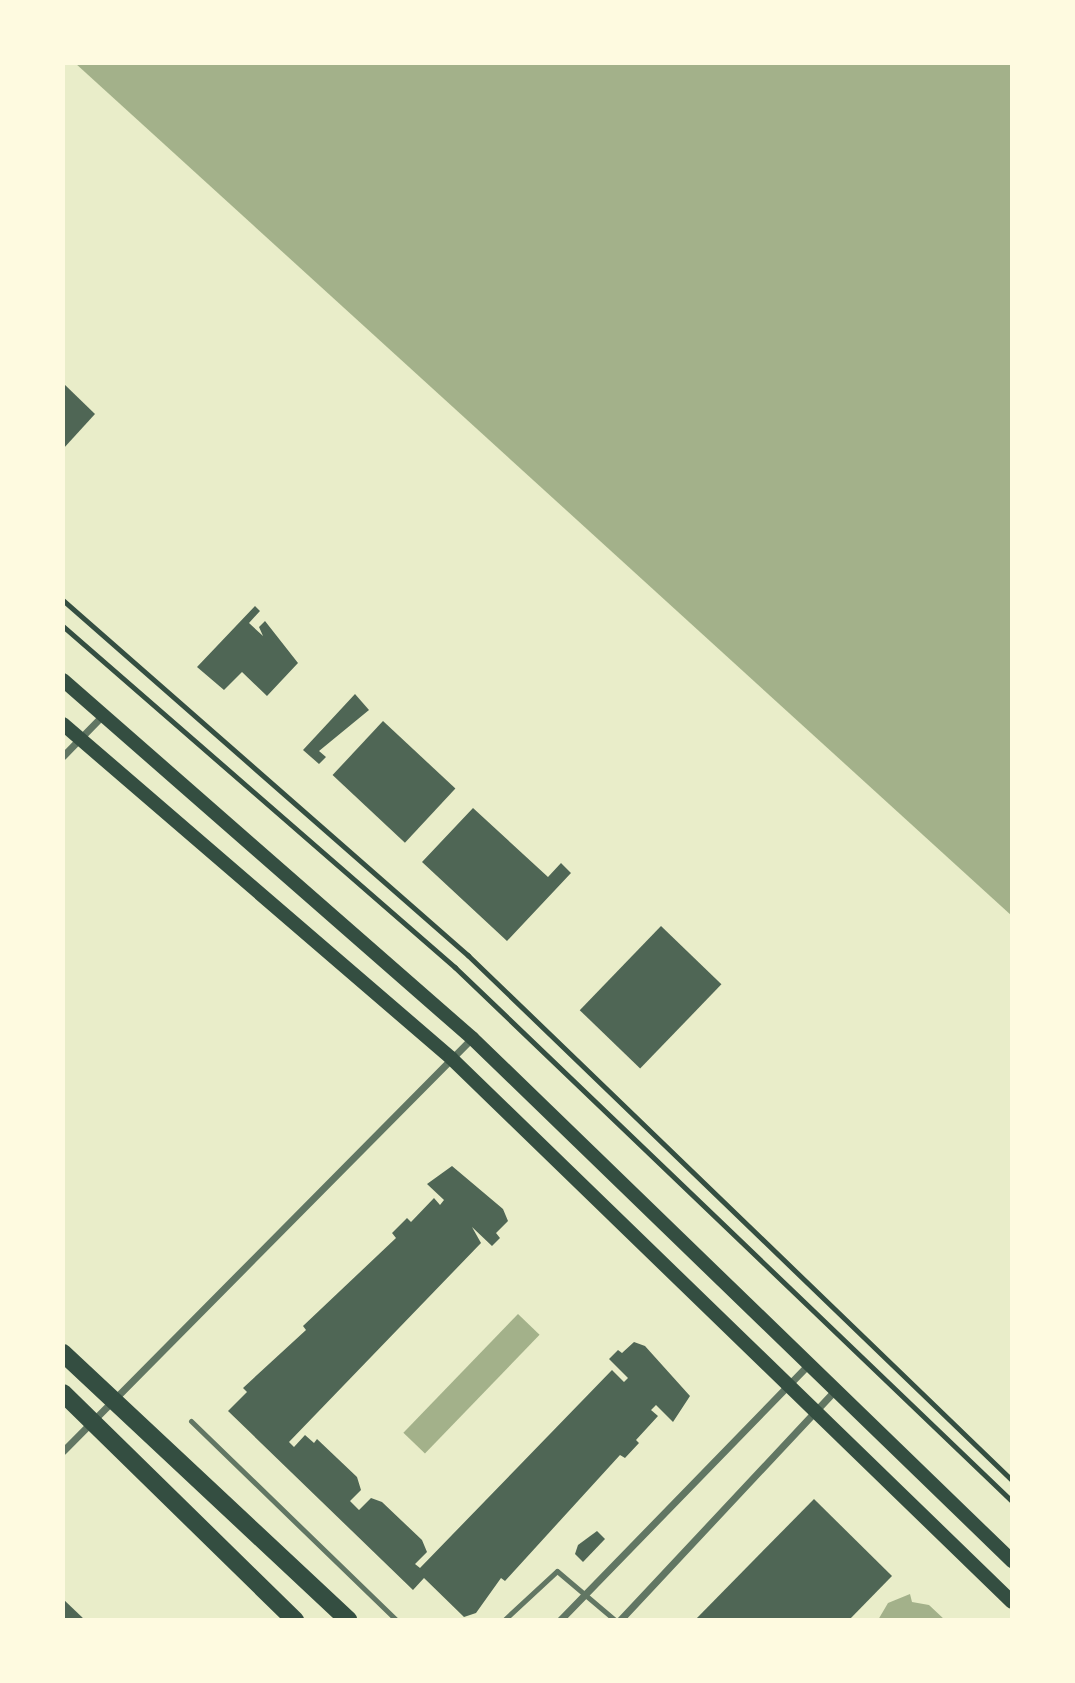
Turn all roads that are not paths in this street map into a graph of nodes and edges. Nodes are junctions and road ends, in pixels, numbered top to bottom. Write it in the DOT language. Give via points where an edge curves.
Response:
graph roads {
  1 [pos="63,681"];
  2 [pos="102,716"];
  3 [pos="63,724"];
  4 [pos="79,738"];
  5 [pos="63,756"];
  6 [pos="472,1038"];
  7 [pos="451,1058"];
  8 [pos="63,1353"];
  9 [pos="810,1364"];
  10 [pos="787,1387"];
  11 [pos="835,1390"];
  12 [pos="63,1393"];
  13 [pos="112,1396"];
  14 [pos="813,1411"];
  15 [pos="93,1420"];
  16 [pos="191,1421"];
  17 [pos="63,1451"];
  18 [pos="1012,1561"];
  19 [pos="586,1594"];
  20 [pos="1012,1602"];
  21 [pos="295,1620"];
  22 [pos="348,1620"];
  23 [pos="396,1620"];
  24 [pos="503,1620"];
  25 [pos="561,1620"];
  26 [pos="618,1620"];
  1 -- 2 [label="main road"];
  2 -- 4 [label="street"];
  2 -- 6 [label="main road"];
  3 -- 4 [label="main road"];
  4 -- 5 [label="street"];
  4 -- 7 [label="main road"];
  6 -- 7 [label="street"];
  6 -- 9 [label="main road"];
  7 -- 10 [label="main road"];
  7 -- 13 [label="street"];
  8 -- 13 [label="main road"];
  9 -- 10 [label="street"];
  9 -- 11 [label="main road"];
  10 -- 14 [label="main road"];
  10 -- 19 [label="street"];
  11 -- 14 [label="street"];
  11 -- 18 [label="main road"];
  12 -- 15 [label="main road"];
  13 -- 15 [label="street"];
  13 -- 22 [label="main road"];
  14 -- 20 [label="main road"];
  14 -- 26 [label="street"];
  15 -- 17 [label="street"];
  15 -- 21 [label="main road"];
  16 -- 23 [label="lane"];
  19 -- 24 [label="lane" via="557,1571"];
  19 -- 25 [label="street"];
  19 -- 26 [label="lane"];
}
